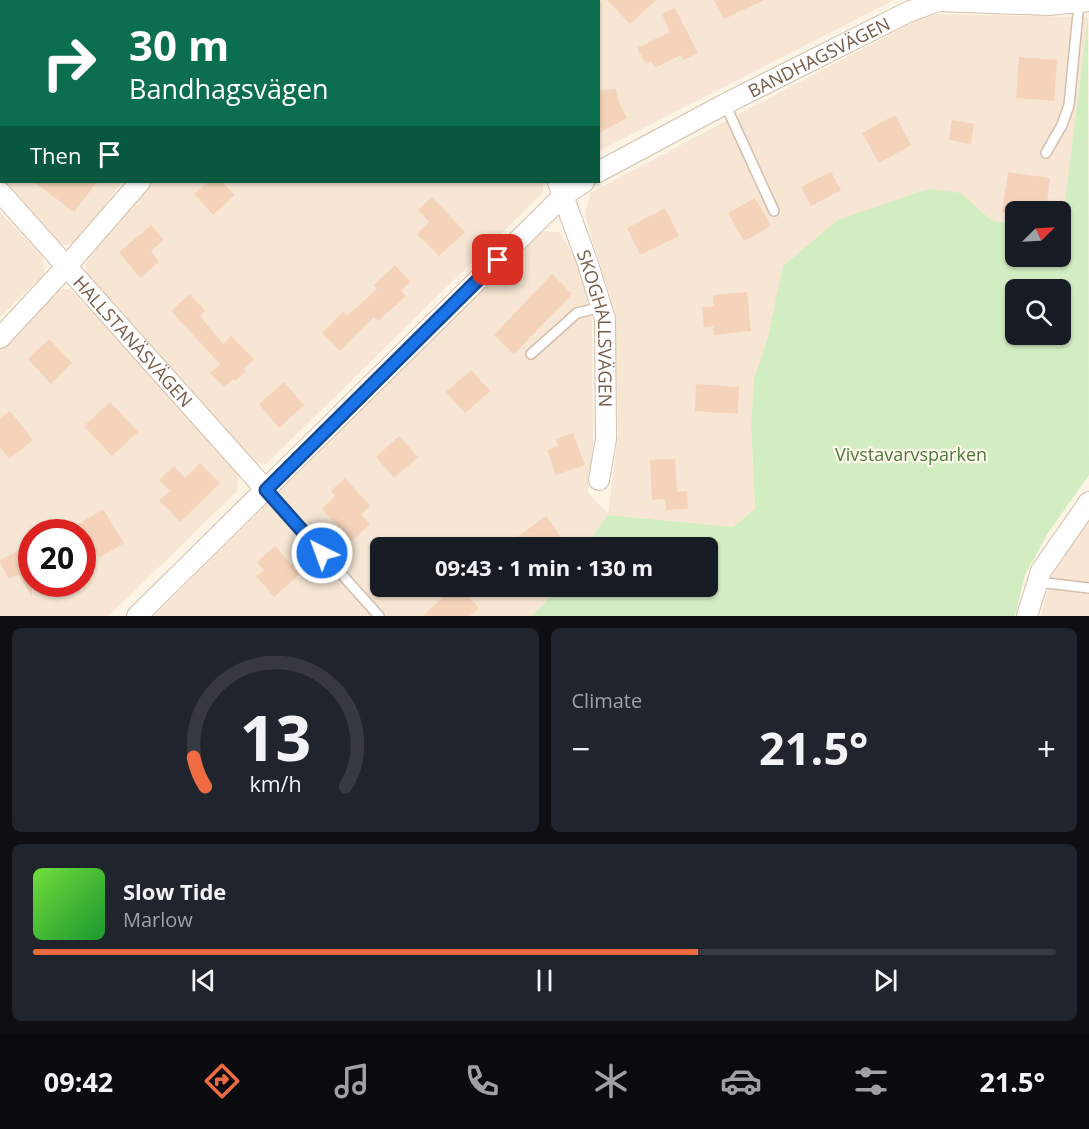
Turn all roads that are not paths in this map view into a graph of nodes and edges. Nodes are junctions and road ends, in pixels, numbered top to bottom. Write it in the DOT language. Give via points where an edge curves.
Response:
graph roads {
  1 [pos="938,1"];
  2 [pos="1084,2"];
  3 [pos="725,104"];
  4 [pos="1046,153"];
  5 [pos="600,171"];
  6 [pos="139,183"];
  7 [pos="580,183"];
  8 [pos="561,188"];
  9 [pos="0,192"];
  10 [pos="774,211"];
  11 [pos="66,267"];
  12 [pos="602,307"];
  13 [pos="0,338"];
  14 [pos="531,354"];
  15 [pos="599,480"];
  16 [pos="266,490"];
  17 [pos="1089,502"];
  18 [pos="1037,582"];
  19 [pos="1089,588"];
  20 [pos="137,616"];
  21 [pos="379,616"];
  22 [pos="1027,616"];
  1 -- 2 [label="street, BANDHAGSVÄGEN" via="1048,5"];
  1 -- 3 [label="street, BANDHAGSVÄGEN" via="908,12"];
  2 -- 4 [label="lane" via="1069,105"];
  3 -- 5 [label="street, BANDHAGSVÄGEN"];
  3 -- 10 [label="lane"];
  6 -- 11 [label="street"];
  7 -- 8 [label="street"];
  8 -- 12 [label="street, SKOGHALLSVÄGEN"];
  8 -- 16 [label="street"];
  9 -- 11 [label="street, HALLSTANÄSVÄGEN"];
  11 -- 13 [label="street"];
  11 -- 16 [label="street, HALLSTANÄSVÄGEN"];
  12 -- 14 [label="lane" via="576,312"];
  12 -- 15 [label="street, SKOGHALLSVÄGEN" via="606,439"];
  16 -- 20 [label="street"];
  16 -- 21 [label="lane"];
  17 -- 18 [label="street"];
  18 -- 19 [label="lane"];
  18 -- 22 [label="street"];
}
